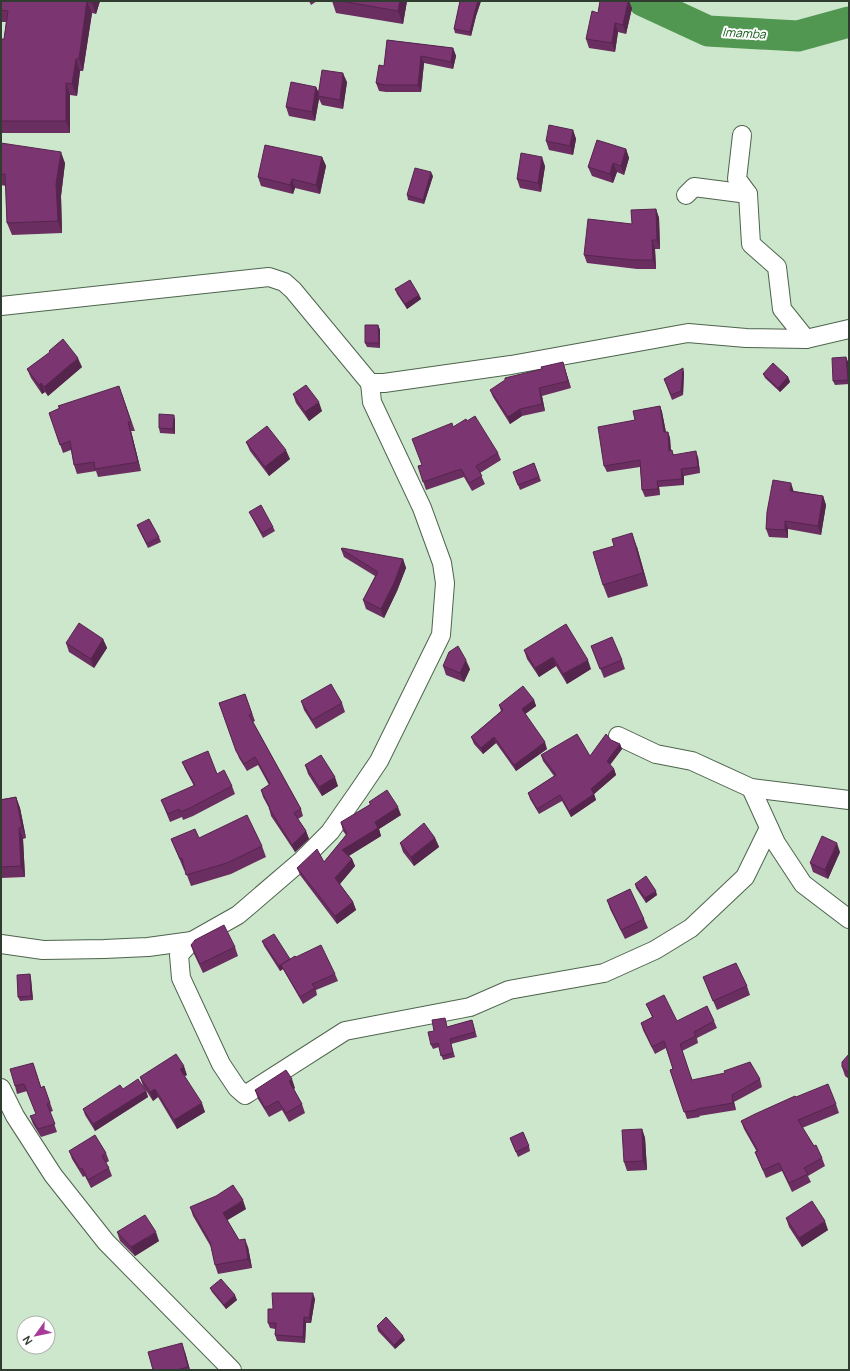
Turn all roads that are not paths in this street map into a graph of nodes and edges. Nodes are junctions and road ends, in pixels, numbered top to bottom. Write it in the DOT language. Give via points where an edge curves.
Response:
graph roads {
  1 [pos="742,135"];
  2 [pos="748,194"];
  3 [pos="686,195"];
  4 [pos="1,306"];
  5 [pos="849,329"];
  6 [pos="806,339"];
  7 [pos="370,383"];
  8 [pos="618,736"];
  9 [pos="751,788"];
  10 [pos="849,800"];
  11 [pos="769,828"];
  12 [pos="849,919"];
  13 [pos="192,941"];
  14 [pos="1,944"];
  15 [pos="1,1088"];
  16 [pos="232,1370"];
  1 -- 2 [label="street" via="737,179"];
  2 -- 3 [label="street" via="694,187"];
  2 -- 6 [label="street" via="751,244 777,267 782,309"];
  4 -- 7 [label="street" via="269,277 284,282 293,290"];
  5 -- 6 [label="street"];
  6 -- 7 [label="street" via="746,338 688,333 511,365"];
  7 -- 13 [label="street" via="376,414 422,508 442,563 445,583 441,635 379,761 330,832 301,861 238,915"];
  8 -- 9 [label="street" via="656,754 692,761"];
  9 -- 10 [label="street"];
  9 -- 11 [label="street"];
  11 -- 12 [label="street" via="803,884"];
  11 -- 13 [label="street" via="745,877 691,928 655,950 604,972 509,990 470,1007 344,1032 245,1095 237,1088 221,1064 181,978 179,955"];
  13 -- 14 [label="street" via="148,947 43,950"];
  15 -- 16 [label="street" via="15,1116 53,1176 106,1242"];
}
